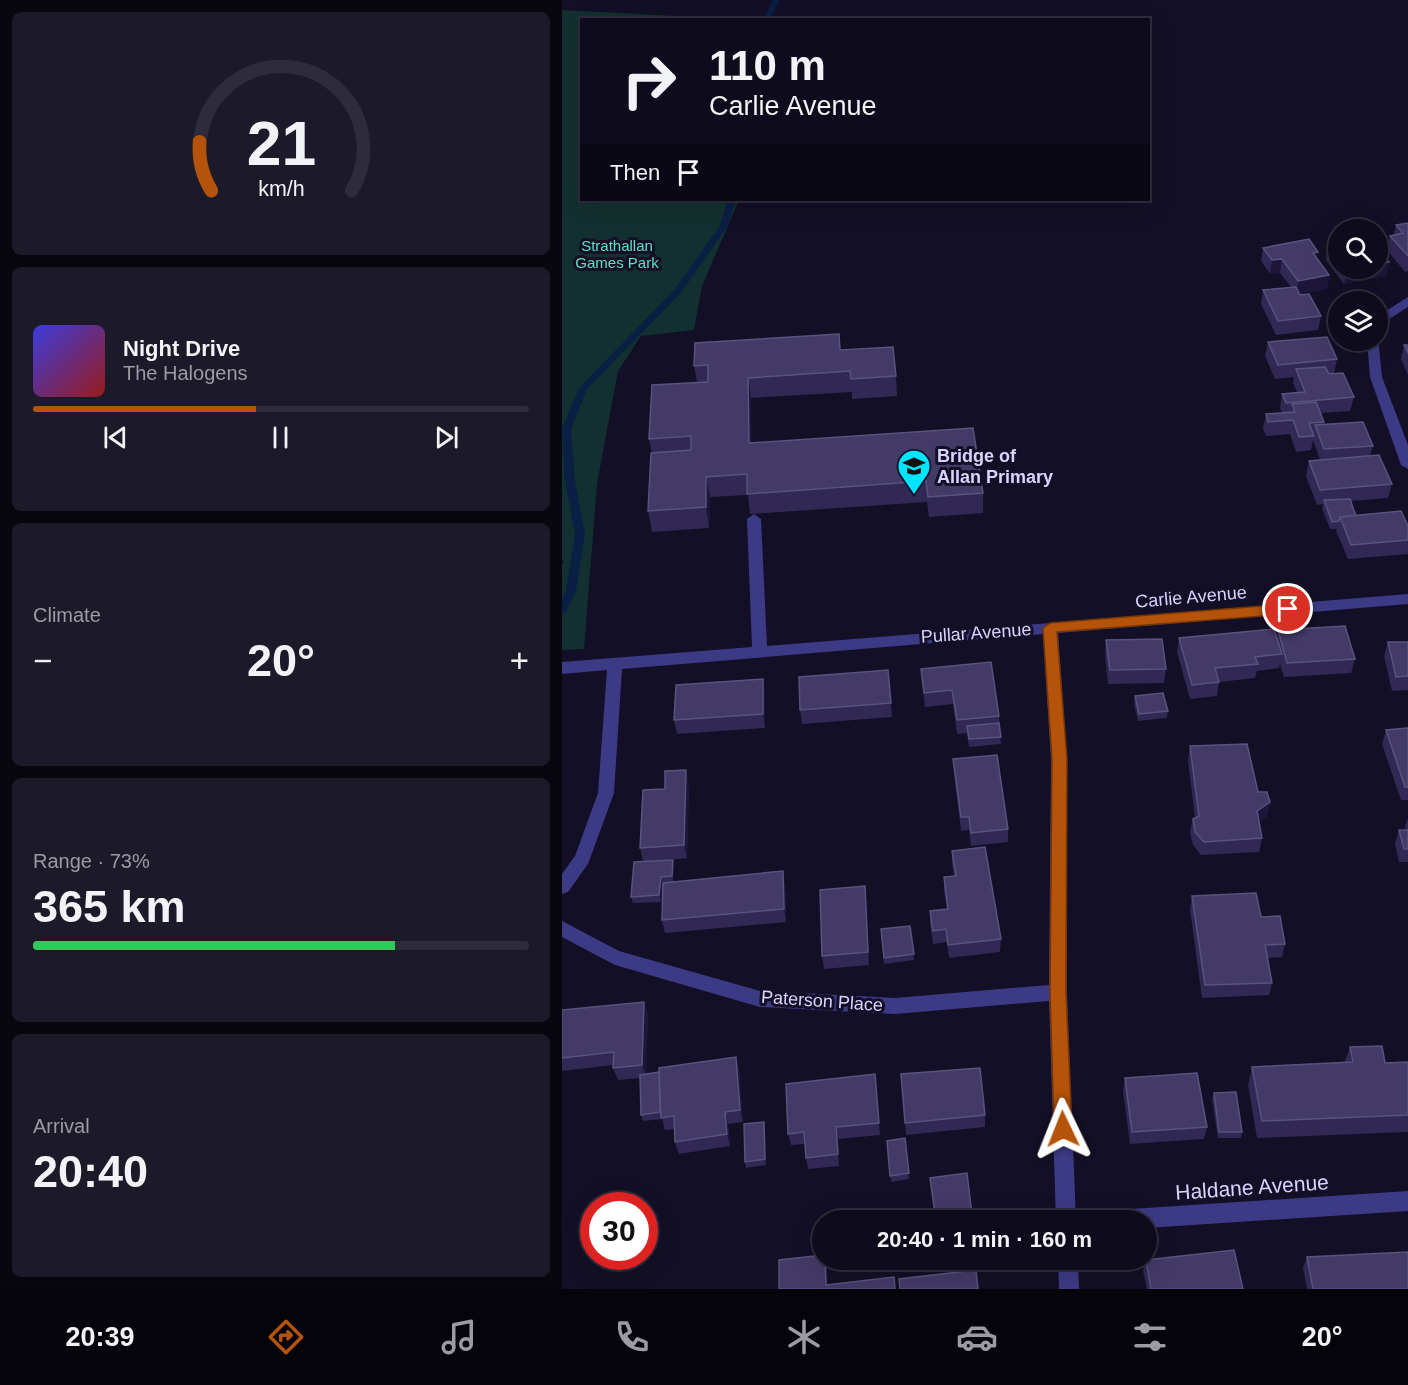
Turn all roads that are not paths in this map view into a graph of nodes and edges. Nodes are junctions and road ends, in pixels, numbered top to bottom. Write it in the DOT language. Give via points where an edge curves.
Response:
graph roads {
  1 [pos="1408,301"];
  2 [pos="1388,315"];
  3 [pos="1374,351"];
  4 [pos="1408,465"];
  5 [pos="754,519"];
  6 [pos="1408,599"];
  7 [pos="1050,628"];
  8 [pos="760,650"];
  9 [pos="615,664"];
  10 [pos="562,668"];
  11 [pos="562,887"];
  12 [pos="562,928"];
  13 [pos="1058,992"];
  14 [pos="1408,1201"];
  15 [pos="1066,1210"];
  16 [pos="1157,1217"];
  17 [pos="1068,1270"];
  18 [pos="1069,1289"];
  1 -- 2 [label="street"];
  3 -- 4 [label="street" via="1376,377"];
  5 -- 8 [label="street"];
  6 -- 7 [label="street, Carlie Avenue"];
  7 -- 8 [label="street, Pullar Avenue"];
  7 -- 13 [label="street, Pullar Avenue" via="1059,759"];
  8 -- 9 [label="street, Pullar Avenue"];
  9 -- 10 [label="street, Pullar Avenue"];
  9 -- 11 [label="street" via="607,793 582,859"];
  12 -- 13 [label="street, Paterson Place" via="615,957 760,999 895,1006"];
  13 -- 15 [label="street, Pullar Avenue"];
  14 -- 16 [label="street, Haldane Avenue"];
  17 -- 18 [label="street"];
}
